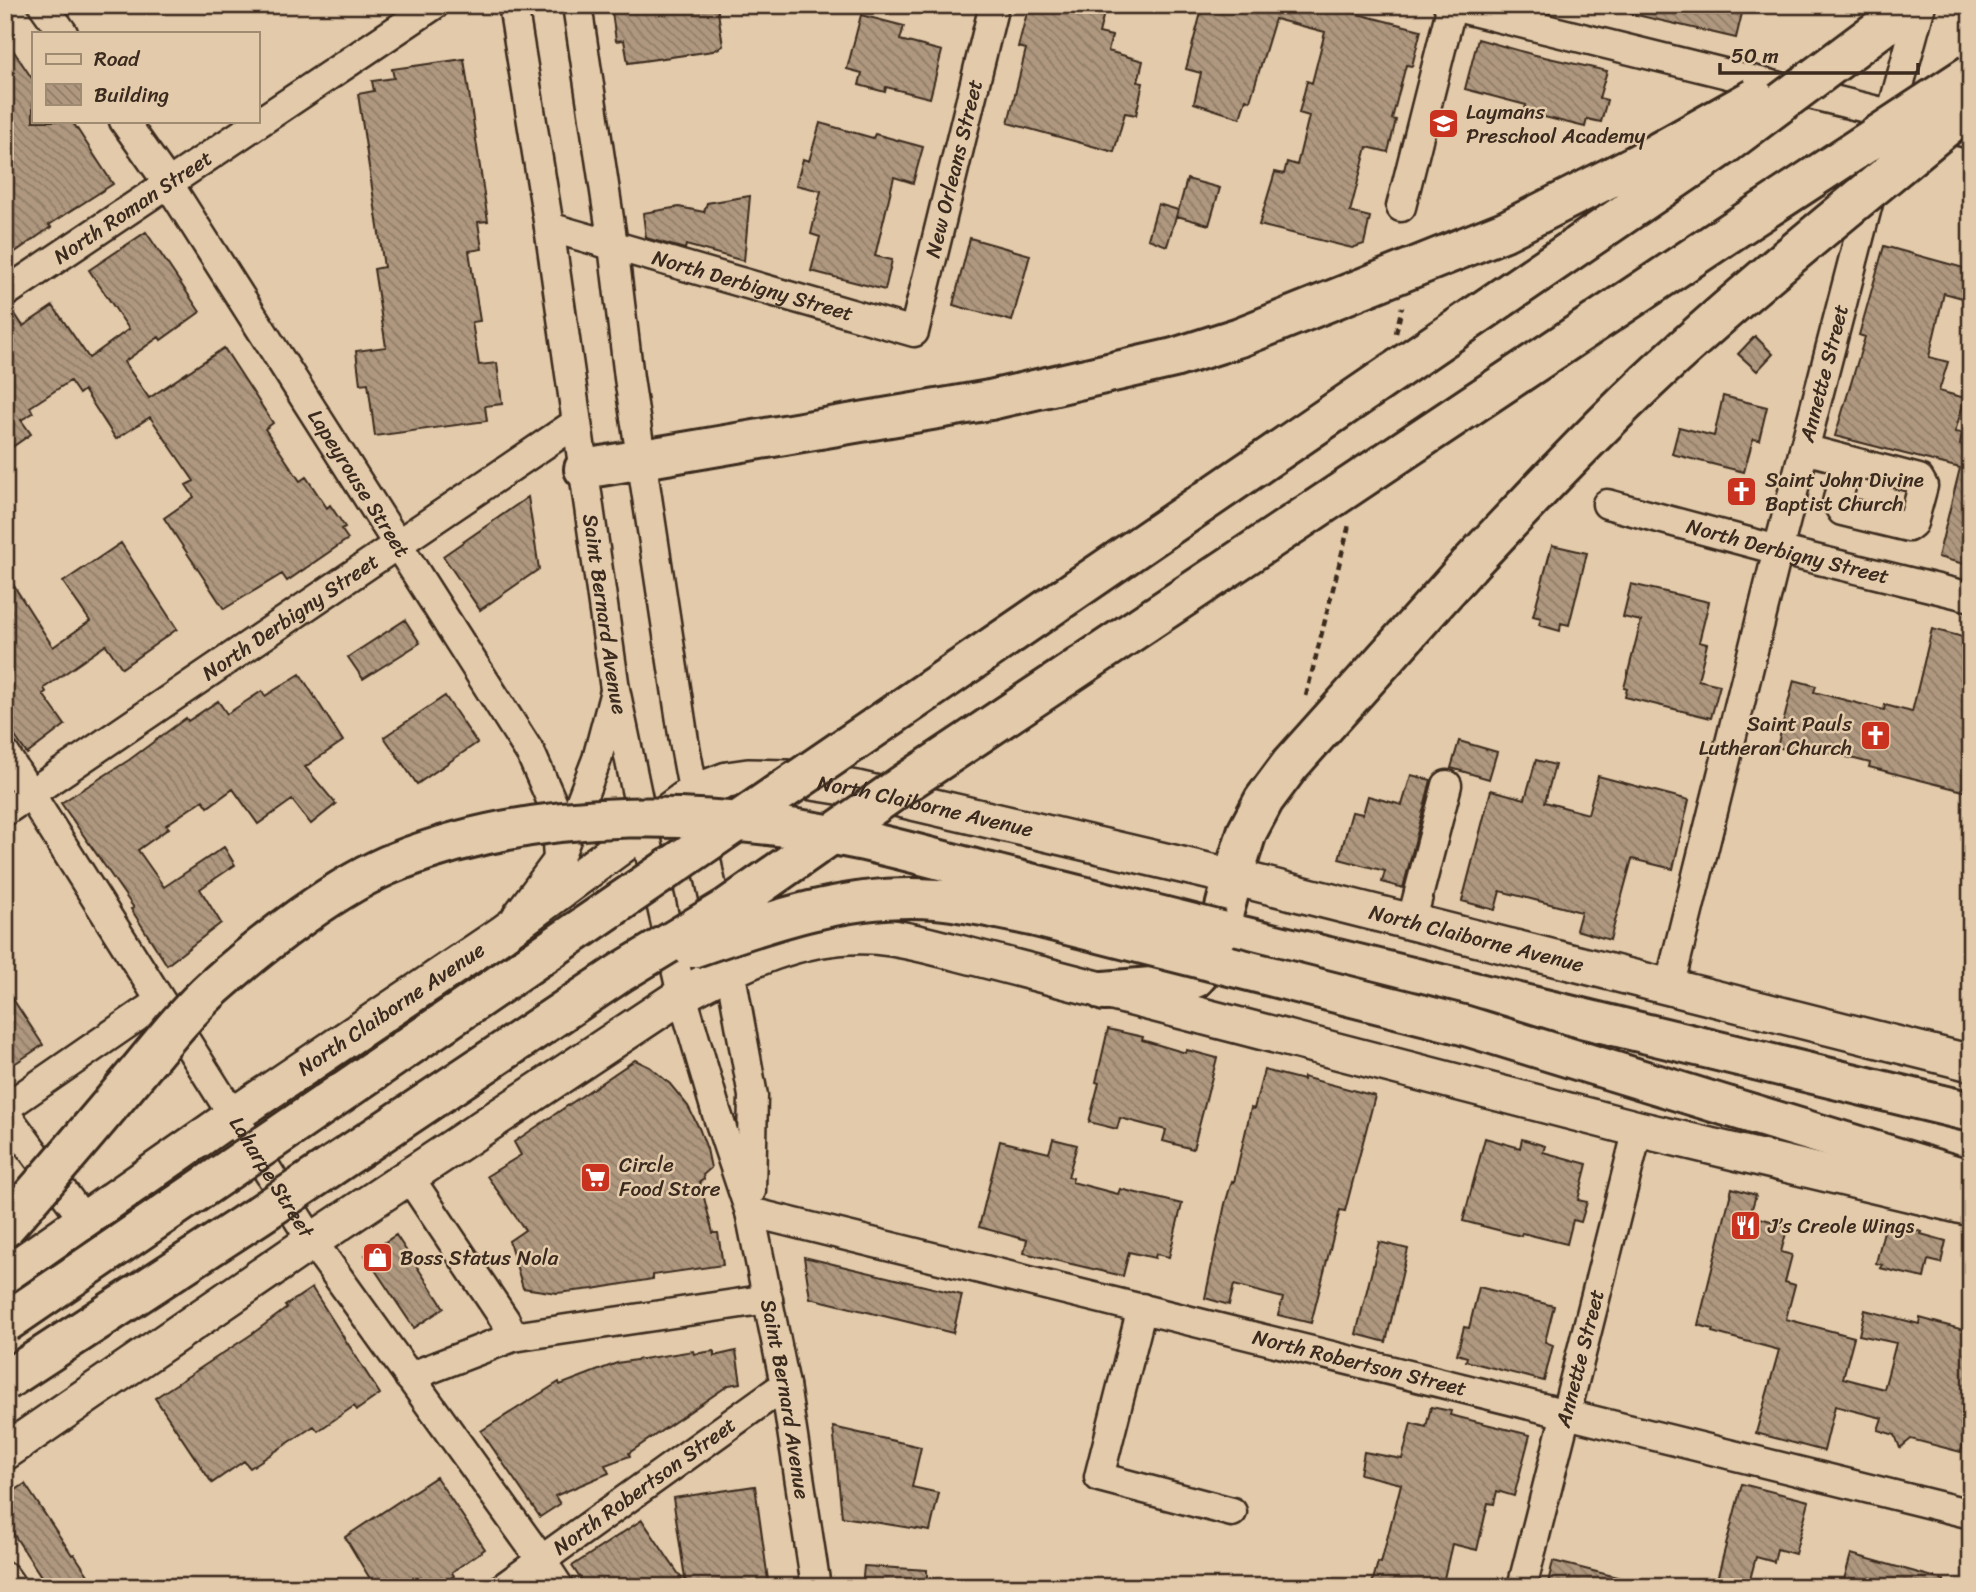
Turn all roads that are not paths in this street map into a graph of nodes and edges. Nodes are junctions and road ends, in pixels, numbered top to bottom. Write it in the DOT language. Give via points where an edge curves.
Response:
graph roads {
  1 [pos="43,5"];
  2 [pos="434,5"];
  3 [pos="513,5"];
  4 [pos="577,5"];
  5 [pos="994,5"];
  6 [pos="1914,5"];
  7 [pos="1921,5"];
  8 [pos="1450,6"];
  9 [pos="1882,27"];
  10 [pos="62,32"];
  11 [pos="1971,74"];
  12 [pos="1971,106"];
  13 [pos="1891,115"];
  14 [pos="125,122"];
  15 [pos="1971,134"];
  16 [pos="168,183"];
  17 [pos="1401,207"];
  18 [pos="550,227"];
  19 [pos="613,245"];
  20 [pos="5,293"];
  21 [pos="914,332"];
  22 [pos="576,423"];
  23 [pos="1804,449"];
  24 [pos="640,459"];
  25 [pos="1847,461"];
  26 [pos="584,469"];
  27 [pos="1607,504"];
  28 [pos="397,543"];
  29 [pos="1778,551"];
  30 [pos="1971,597"];
  31 [pos="615,689"];
  32 [pos="5,754"];
  33 [pos="1447,785"];
  34 [pos="693,793"];
  35 [pos="32,794"];
  36 [pos="5,811"];
  37 [pos="644,828"];
  38 [pos="558,860"];
  39 [pos="1233,877"];
  40 [pos="1411,923"];
  41 [pos="502,934"];
  42 [pos="730,969"];
  43 [pos="620,973"];
  44 [pos="1669,988"];
  45 [pos="1104,991"];
  46 [pos="682,995"];
  47 [pos="160,1001"];
  48 [pos="1971,1063"];
  49 [pos="5,1110"];
  50 [pos="1971,1112"];
  51 [pos="233,1116"];
  52 [pos="1638,1129"];
  53 [pos="409,1177"];
  54 [pos="1971,1180"];
  55 [pos="1971,1208"];
  56 [pos="750,1212"];
  57 [pos="84,1220"];
  58 [pos="5,1227"];
  59 [pos="312,1241"];
  60 [pos="5,1275"];
  61 [pos="768,1299"];
  62 [pos="1142,1308"];
  63 [pos="5,1323"];
  64 [pos="513,1337"];
  65 [pos="410,1377"];
  66 [pos="5,1381"];
  67 [pos="785,1385"];
  68 [pos="1565,1412"];
  69 [pos="5,1452"];
  70 [pos="1232,1511"];
  71 [pos="1971,1514"];
  72 [pos="542,1561"];
  73 [pos="5,1577"];
  74 [pos="12,1587"];
  75 [pos="504,1587"];
  76 [pos="559,1587"];
  77 [pos="816,1587"];
  78 [pos="1522,1587"];
  1 -- 10 [label="street"];
  2 -- 16 [label="street, North Roman Street"];
  3 -- 18 [label="street, Saint Bernard Avenue"];
  4 -- 19 [label="street, Saint Bernard Avenue"];
  5 -- 21 [label="street, New Orleans Street"];
  6 -- 9 [label="highway"];
  7 -- 13 [label="street, Annette Street"];
  8 -- 13 [label="street"];
  8 -- 17 [label="street"];
  9 -- 24 [label="highway, bridge" via="1637,164 1506,231 1240,337 1174,358 990,400"];
  9 -- 63 [label="highway, bridge" via="1722,147"];
  11 -- 43 [label="highway, bridge" via="949,754 727,908"];
  12 -- 39 [label="highway, bridge" via="1721,316 1557,470 1290,765 1247,832"];
  13 -- 15 [label="street"];
  13 -- 23 [label="street, Annette Street"];
  14 -- 16 [label="street, Lapeyrouse Street"];
  16 -- 20 [label="street, North Roman Street"];
  16 -- 28 [label="street, Lapeyrouse Street"];
  18 -- 19 [label="street, North Derbigny Street"];
  18 -- 22 [label="street, Saint Bernard Avenue"];
  19 -- 21 [label="street, North Derbigny Street"];
  19 -- 24 [label="street, Saint Bernard Avenue"];
  22 -- 26 [label="street, Saint Bernard Avenue"];
  22 -- 28 [label="street, North Derbigny Street"];
  23 -- 25 [label="street"];
  23 -- 29 [label="street, Annette Street"];
  24 -- 26 [label="highway"];
  24 -- 34 [label="street, Saint Bernard Avenue"];
  26 -- 31 [label="street, Saint Bernard Avenue"];
  27 -- 29 [label="street, North Derbigny Street"];
  28 -- 35 [label="street, North Derbigny Street"];
  28 -- 38 [label="street, Lapeyrouse Street" via="531,754 555,809"];
  29 -- 30 [label="street, North Derbigny Street"];
  29 -- 44 [label="street, Annette Street"];
  31 -- 37 [label="street, Saint Bernard Avenue"];
  31 -- 38 [label="street" via="597,758"];
  32 -- 35 [label="street, Laharpe Street"];
  33 -- 40 [label="street"];
  34 -- 37 [label="main road, North Claiborne Avenue"];
  34 -- 39 [label="main road, North Claiborne Avenue" via="748,777 799,779"];
  34 -- 42 [label="street, Saint Bernard Avenue"];
  35 -- 36 [label="street, North Derbigny Street"];
  35 -- 47 [label="street, Laharpe Street"];
  37 -- 41 [label="main road, North Claiborne Avenue"];
  37 -- 46 [label="street, Saint Bernard Avenue"];
  38 -- 41 [label="street"];
  39 -- 40 [label="main road, North Claiborne Avenue"];
  39 -- 45 [label="highway" via="1213,954 1195,978 1176,985"];
  40 -- 44 [label="main road, North Claiborne Avenue"];
  41 -- 51 [label="main road, North Claiborne Avenue"];
  42 -- 45 [label="main road" via="788,947 842,936 872,936 902,939"];
  42 -- 46 [label="main road"];
  42 -- 56 [label="street, Saint Bernard Avenue" via="753,1096"];
  43 -- 54 [label="highway, bridge" via="775,920 890,898 935,899 1035,917 1463,1026"];
  43 -- 66 [label="highway, bridge"];
  44 -- 48 [label="main road, North Claiborne Avenue"];
  45 -- 52 [label="main road"];
  46 -- 53 [label="main road"];
  46 -- 56 [label="street, Saint Bernard Avenue"];
  47 -- 49 [label="street"];
  47 -- 51 [label="street, Laharpe Street"];
  49 -- 57 [label="street"];
  50 -- 58 [label="highway, bridge" via="864,841 747,824 593,819 516,827 449,843 394,862 306,914 212,989"];
  51 -- 57 [label="main road, North Claiborne Avenue"];
  51 -- 59 [label="street, Laharpe Street"];
  52 -- 55 [label="main road"];
  52 -- 68 [label="street, Annette Street"];
  53 -- 59 [label="main road"];
  53 -- 64 [label="street"];
  56 -- 61 [label="street, Saint Bernard Avenue"];
  56 -- 62 [label="street, North Robertson Street"];
  57 -- 60 [label="main road, North Claiborne Avenue"];
  59 -- 65 [label="street, Laharpe Street"];
  59 -- 69 [label="main road"];
  61 -- 64 [label="street"];
  61 -- 67 [label="street, Saint Bernard Avenue"];
  62 -- 68 [label="street, North Robertson Street"];
  62 -- 70 [label="street" via="1099,1477"];
  64 -- 65 [label="street"];
  65 -- 72 [label="street, Laharpe Street"];
  67 -- 72 [label="street, North Robertson Street"];
  67 -- 77 [label="street, Saint Bernard Avenue"];
  68 -- 71 [label="street, North Robertson Street"];
  68 -- 78 [label="street, Annette Street"];
  72 -- 75 [label="street, North Robertson Street"];
  72 -- 76 [label="street, Laharpe Street"];
  73 -- 74 [label="street"];
}
